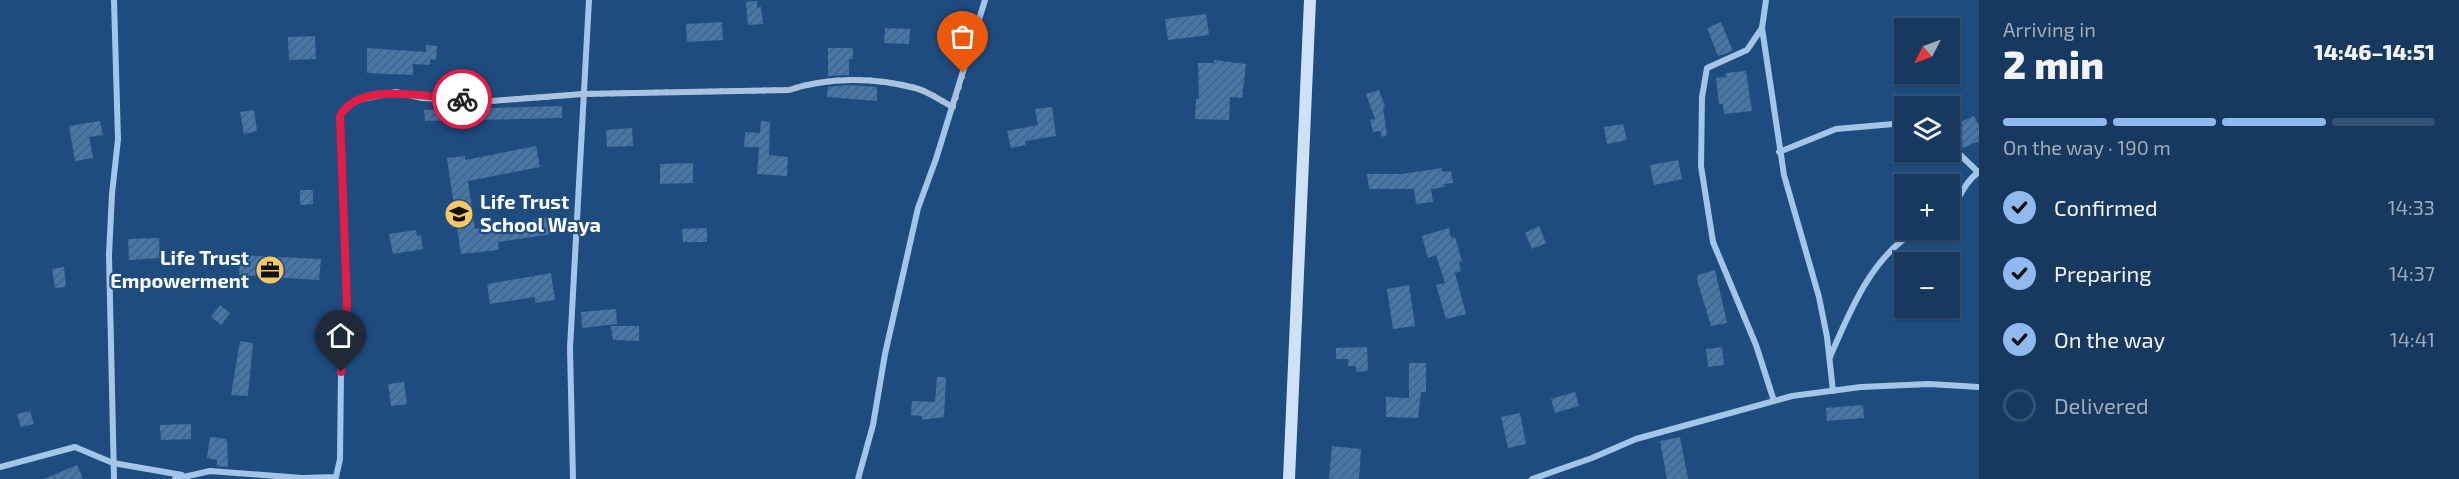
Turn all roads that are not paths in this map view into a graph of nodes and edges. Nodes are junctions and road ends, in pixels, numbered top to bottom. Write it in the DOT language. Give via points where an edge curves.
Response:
graph roads {
  1 [pos="114,0"];
  2 [pos="589,0"];
  3 [pos="985,0"];
  4 [pos="1310,0"];
  5 [pos="1766,0"];
  6 [pos="1762,28"];
  7 [pos="583,94"];
  8 [pos="953,107"];
  9 [pos="1894,124"];
  10 [pos="1779,152"];
  11 [pos="1960,154"];
  12 [pos="1979,172"];
  13 [pos="1960,198"];
  14 [pos="1902,240"];
  15 [pos="1830,358"];
  16 [pos="1979,387"];
  17 [pos="1833,391"];
  18 [pos="1774,401"];
  19 [pos="113,464"];
  20 [pos="0,467"];
  21 [pos="183,475"];
  22 [pos="114,479"];
  23 [pos="175,479"];
  24 [pos="573,479"];
  25 [pos="858,479"];
  26 [pos="1288,479"];
  27 [pos="1532,479"];
  1 -- 19 [label="street" via="119,105 110,223"];
  2 -- 7 [label="street"];
  3 -- 8 [label="street"];
  4 -- 26 [label="street"];
  5 -- 6 [label="street"];
  6 -- 10 [label="street"];
  6 -- 18 [label="street" via="1747,50 1707,68 1701,97 1701,166 1713,242 1756,345"];
  7 -- 8 [label="street" via="789,90 841,80 916,88"];
  7 -- 21 [label="street" via="492,101 396,93 357,100 345,108 339,131 347,304 336,477 210,471"];
  7 -- 24 [label="street" via="570,348"];
  8 -- 25 [label="street" via="918,208"];
  9 -- 10 [label="street" via="1836,129"];
  10 -- 15 [label="street" via="1817,288"];
  11 -- 12 [label="street"];
  12 -- 13 [label="street" via="1970,177"];
  14 -- 15 [label="street" via="1869,278"];
  15 -- 17 [label="street"];
  16 -- 17 [label="street" via="1929,384"];
  17 -- 18 [label="street"];
  18 -- 27 [label="street" via="1636,439"];
  19 -- 20 [label="street" via="75,447"];
  19 -- 21 [label="street"];
  19 -- 22 [label="street"];
  21 -- 23 [label="street"];
}
